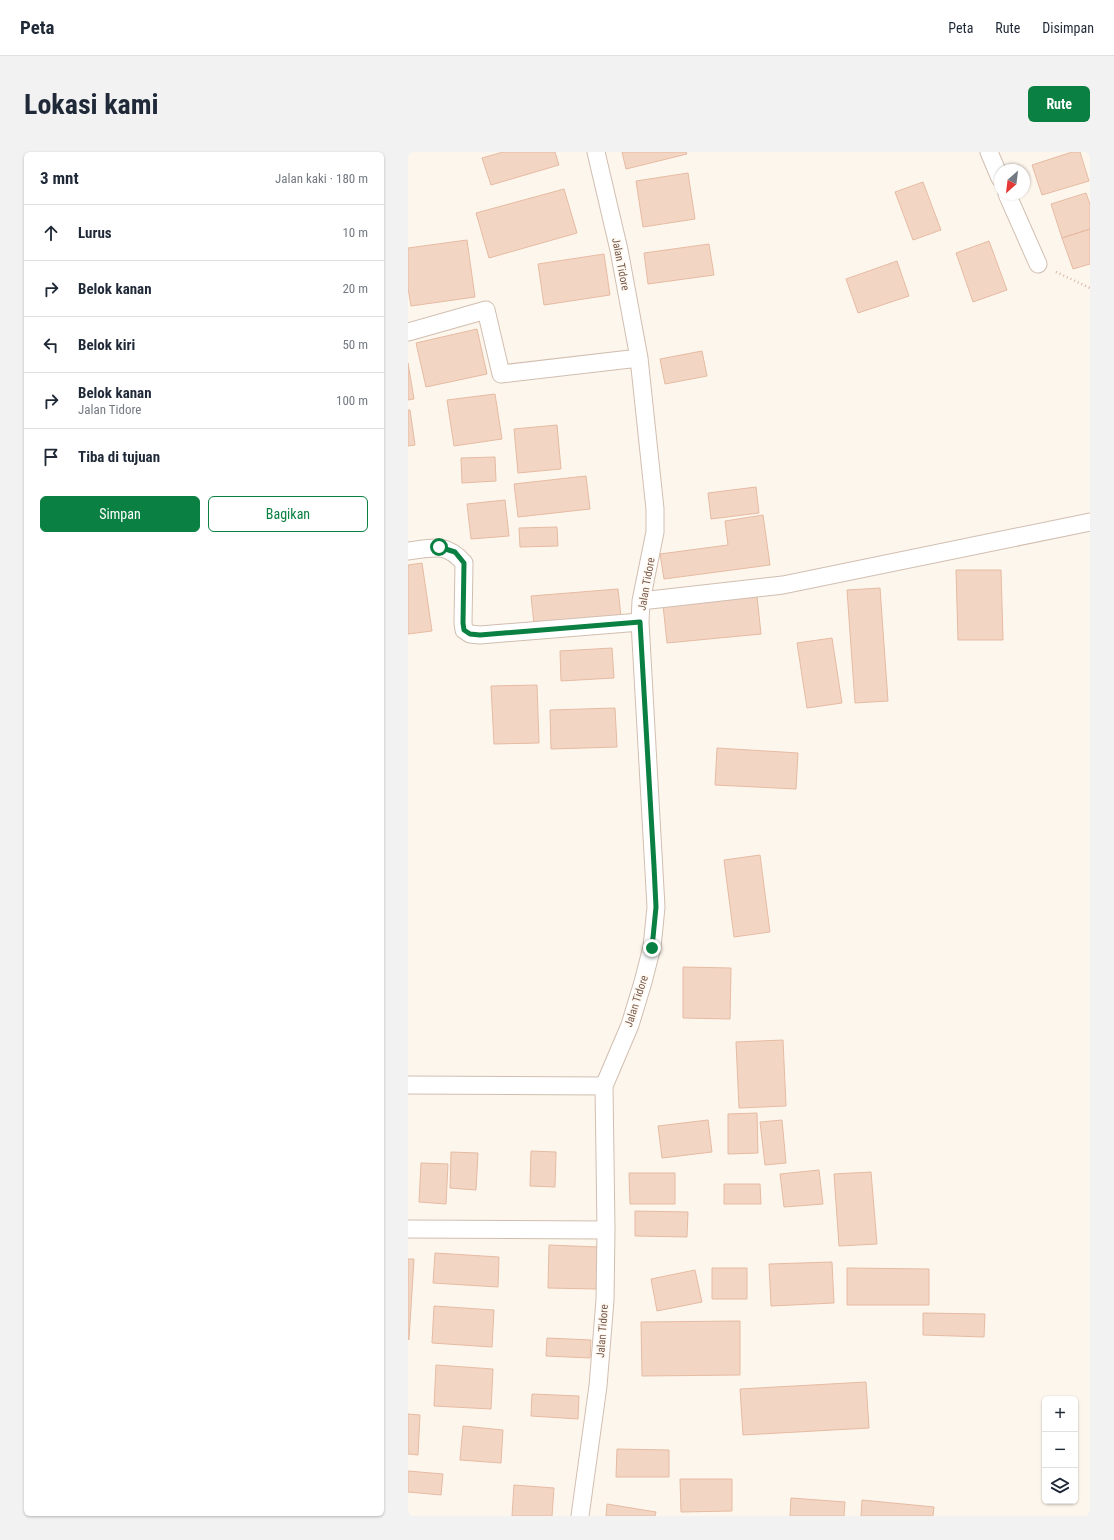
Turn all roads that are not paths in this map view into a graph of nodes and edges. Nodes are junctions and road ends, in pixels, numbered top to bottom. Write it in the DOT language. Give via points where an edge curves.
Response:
graph roads {
  1 [pos="596,152"];
  2 [pos="989,152"];
  3 [pos="994,164"];
  4 [pos="1010,200"];
  5 [pos="1038,264"];
  6 [pos="408,332"];
  7 [pos="639,358"];
  8 [pos="1090,522"];
  9 [pos="408,551"];
  10 [pos="641,601"];
  11 [pos="640,622"];
  12 [pos="408,1085"];
  13 [pos="604,1086"];
  14 [pos="408,1229"];
  15 [pos="606,1230"];
  16 [pos="580,1516"];
  1 -- 7 [label="street, Jalan Tidore" via="619,250"];
  2 -- 3 [label="street"];
  4 -- 5 [label="street"];
  6 -- 7 [label="street" via="486,310 501,374"];
  7 -- 10 [label="street, Jalan Tidore" via="655,508 655,532"];
  8 -- 10 [label="street" via="782,585"];
  9 -- 11 [label="street" via="439,547 455,552 464,563 463,623 464,630 470,634"];
  10 -- 11 [label="street, Jalan Tidore"];
  11 -- 13 [label="street, Jalan Tidore" via="655,914 652,948 643,982 630,1025"];
  12 -- 13 [label="street"];
  13 -- 15 [label="street, Jalan Tidore"];
  14 -- 15 [label="street"];
  15 -- 16 [label="street, Jalan Tidore" via="605,1300 598,1386"];
}
